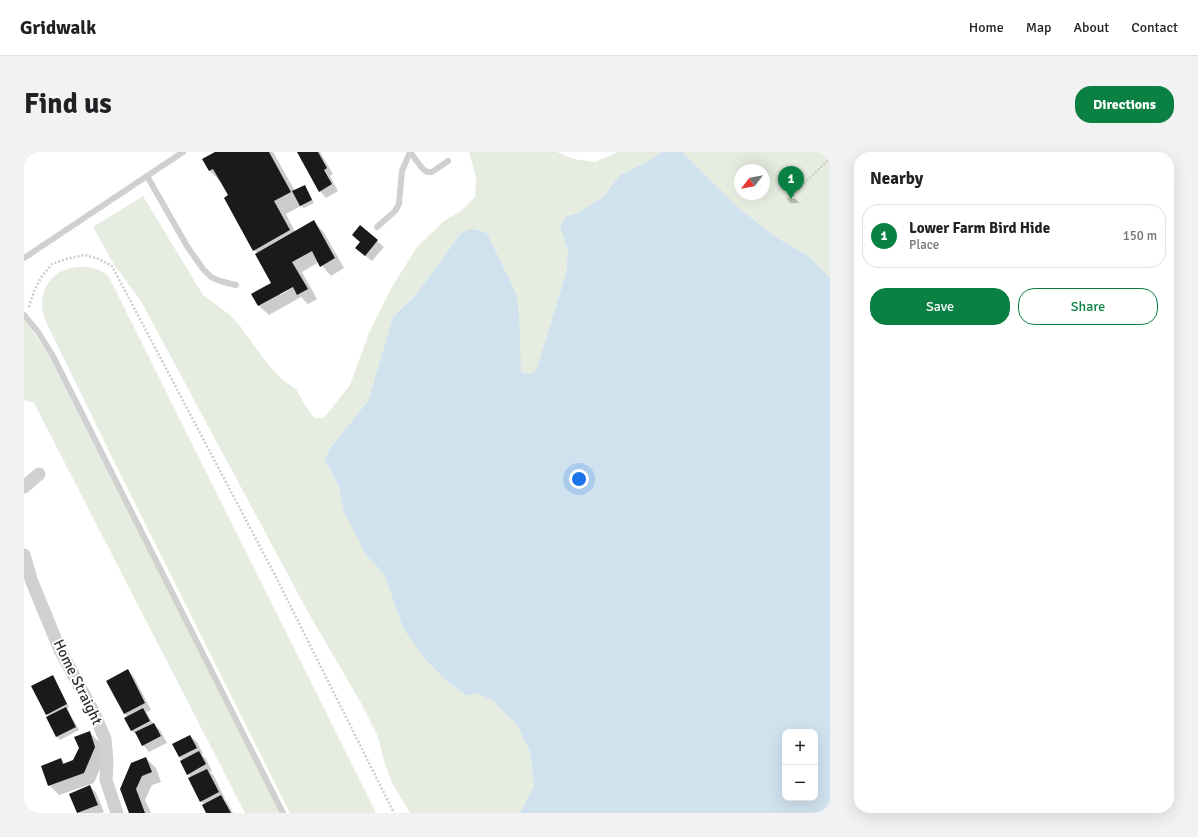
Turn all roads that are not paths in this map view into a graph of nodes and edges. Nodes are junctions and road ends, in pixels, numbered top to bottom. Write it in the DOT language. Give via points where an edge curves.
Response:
graph roads {
  1 [pos="183,152"];
  2 [pos="410,152"];
  3 [pos="448,161"];
  4 [pos="147,176"];
  5 [pos="377,227"];
  6 [pos="24,258"];
  7 [pos="236,285"];
  8 [pos="26,316"];
  9 [pos="38,474"];
  10 [pos="24,487"];
  11 [pos="24,555"];
  12 [pos="117,813"];
  13 [pos="283,813"];
  1 -- 4 [label="lane"];
  2 -- 3 [label="lane" via="427,172 432,172"];
  2 -- 5 [label="lane" via="402,172 399,204"];
  4 -- 6 [label="lane"];
  4 -- 7 [label="lane" via="203,269 211,277"];
  8 -- 13 [label="lane" via="53,356"];
  9 -- 10 [label="street"];
  11 -- 12 [label="street, Home Straight" via="32,582 60,650 105,739 106,780"];
}
